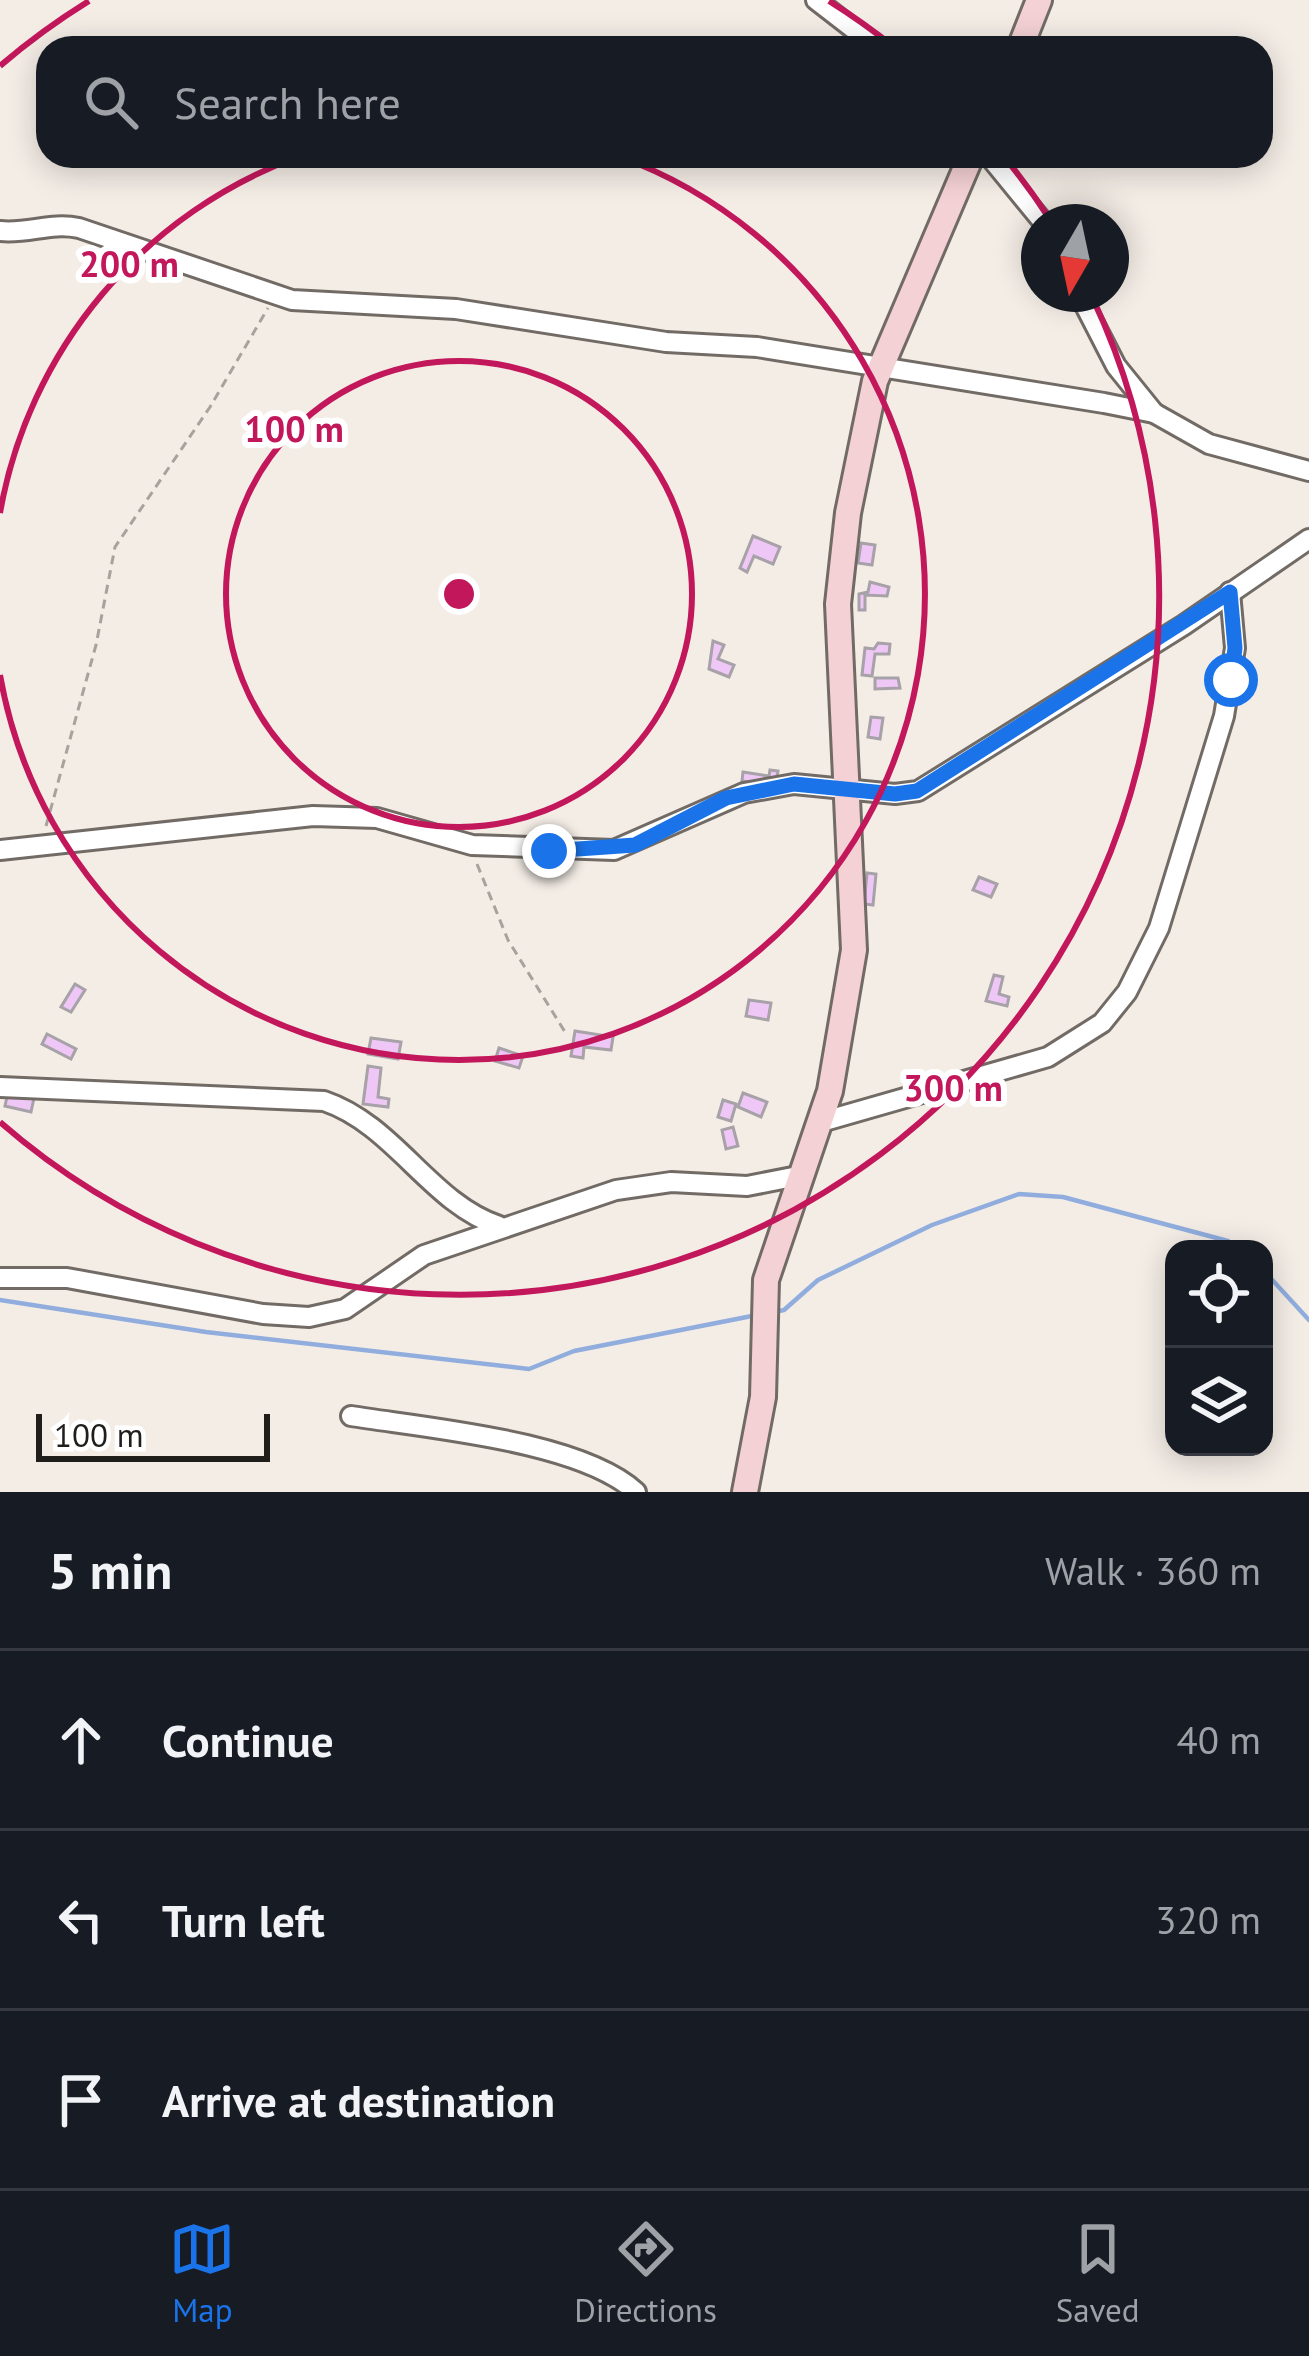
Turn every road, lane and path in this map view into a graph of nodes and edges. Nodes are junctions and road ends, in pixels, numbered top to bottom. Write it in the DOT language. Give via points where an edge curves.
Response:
graph roads {
  1 [pos="817,0"];
  2 [pos="1039,0"];
  3 [pos="863,36"];
  4 [pos="1026,36"];
  5 [pos="966,168"];
  6 [pos="999,168"];
  7 [pos="1028,204"];
  8 [pos="0,231"];
  9 [pos="275,297"];
  10 [pos="1088,312"];
  11 [pos="880,370"];
  12 [pos="1154,413"];
  13 [pos="1309,471"];
  14 [pos="1309,539"];
  15 [pos="1230,592"];
  16 [pos="846,786"];
  17 [pos="472,845"];
  18 [pos="41,846"];
  19 [pos="0,850"];
  20 [pos="566,1032"];
  21 [pos="0,1087"];
  22 [pos="821,1122"];
  23 [pos="803,1175"];
  24 [pos="499,1226"];
  25 [pos="0,1278"];
  26 [pos="351,1416"];
  27 [pos="636,1492"];
  28 [pos="746,1492"];
  1 -- 3 [label="street"];
  2 -- 4 [label="street"];
  5 -- 11 [label="street"];
  6 -- 7 [label="street"];
  8 -- 9 [label="street" via="79,228"];
  9 -- 11 [label="street" via="441,307"];
  9 -- 18 [label="path" via="115,548"];
  10 -- 12 [label="street" via="1116,366"];
  11 -- 12 [label="street"];
  11 -- 16 [label="street" via="865,415 838,604"];
  12 -- 13 [label="street" via="1209,444"];
  14 -- 15 [label="street"];
  15 -- 16 [label="street" via="917,791"];
  15 -- 22 [label="street" via="1235,648 1224,716 1159,928 1127,992 1102,1023 1048,1057"];
  16 -- 17 [label="street" via="794,784 726,798 614,850"];
  16 -- 22 [label="street" via="854,950"];
  17 -- 18 [label="street" via="377,818 313,816"];
  17 -- 20 [label="path" via="508,940"];
  18 -- 19 [label="street"];
  21 -- 24 [label="street" via="324,1101 377,1132 466,1214"];
  22 -- 23 [label="street"];
  23 -- 24 [label="street" via="747,1186 644,1185"];
  23 -- 28 [label="street" via="766,1280 763,1397"];
  24 -- 25 [label="street" via="402,1266 345,1309 309,1317 68,1278"];
  26 -- 27 [label="street" via="564,1457"];
}
